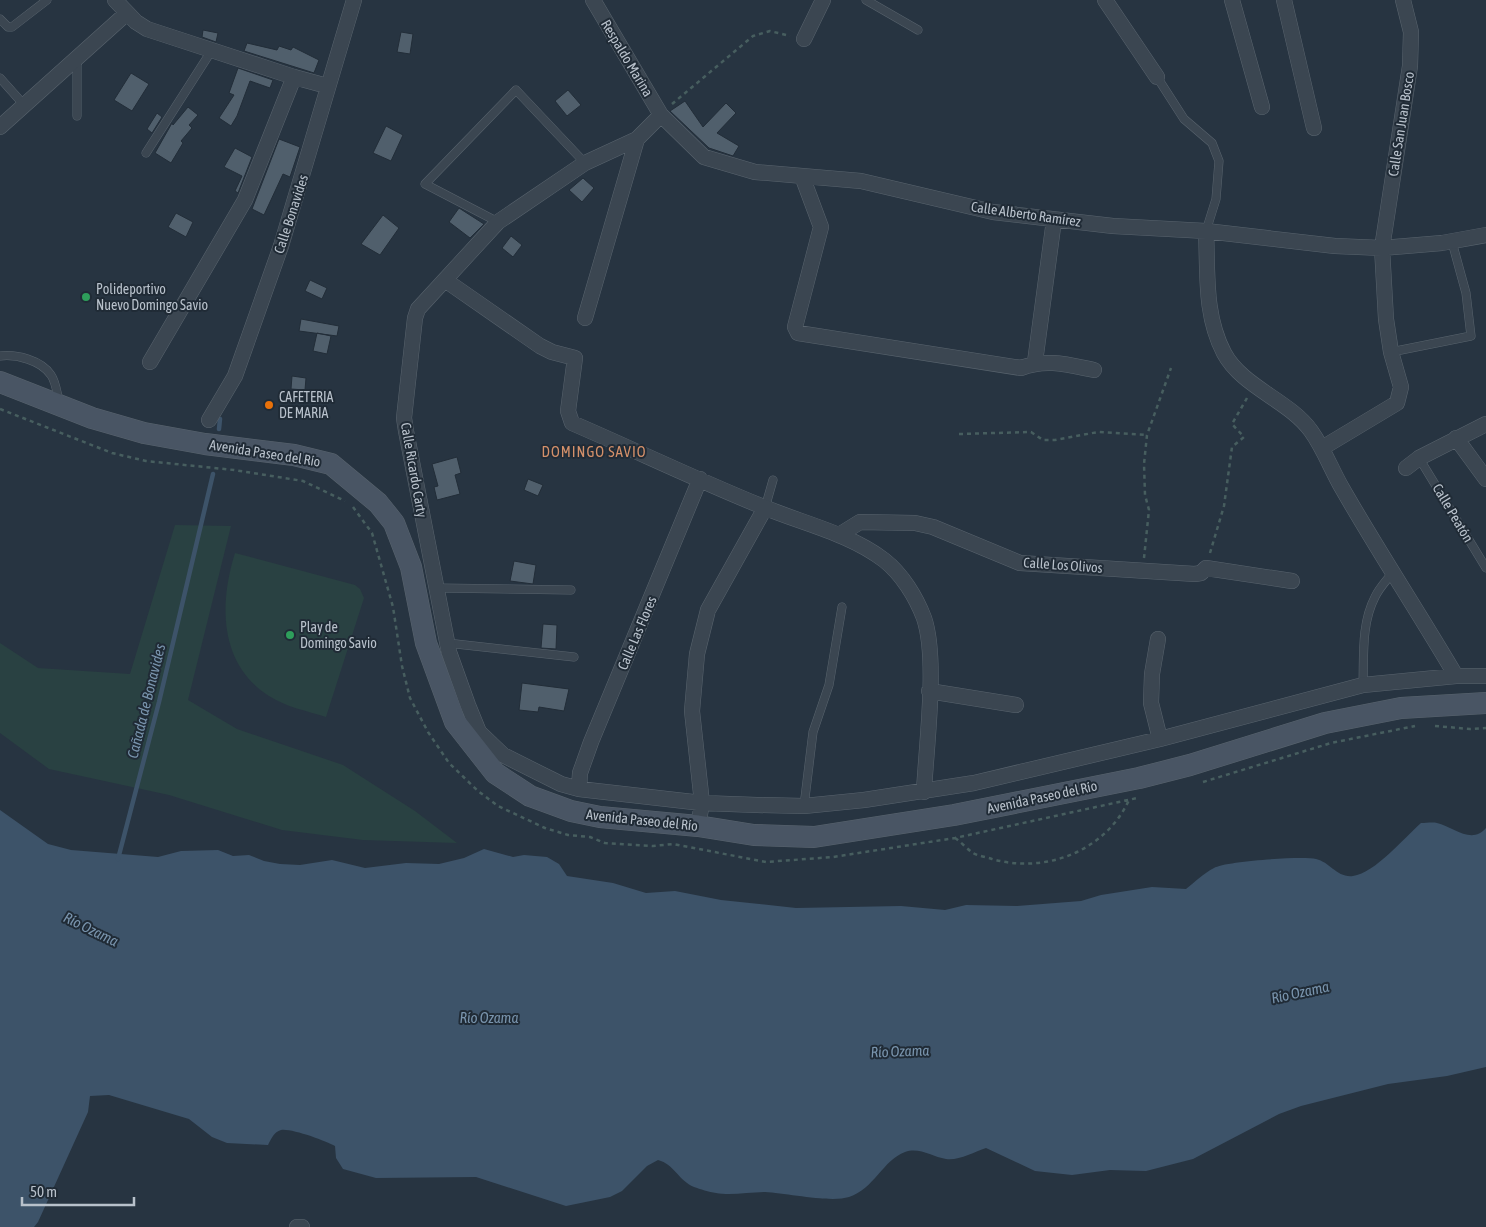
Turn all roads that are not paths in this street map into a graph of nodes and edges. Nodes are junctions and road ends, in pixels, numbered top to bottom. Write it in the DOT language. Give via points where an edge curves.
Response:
graph roads {
  1 [pos="47,0"];
  2 [pos="115,0"];
  3 [pos="354,0"];
  4 [pos="593,0"];
  5 [pos="823,0"];
  6 [pos="866,0"];
  7 [pos="1105,0"];
  8 [pos="1232,0"];
  9 [pos="1284,0"];
  10 [pos="1402,0"];
  11 [pos="127,13"];
  12 [pos="0,19"];
  13 [pos="918,30"];
  14 [pos="804,39"];
  15 [pos="212,50"];
  16 [pos="76,59"];
  17 [pos="294,77"];
  18 [pos="1157,77"];
  19 [pos="0,78"];
  20 [pos="327,86"];
  21 [pos="25,106"];
  22 [pos="1262,107"];
  23 [pos="661,115"];
  24 [pos="77,116"];
  25 [pos="0,127"];
  26 [pos="1314,128"];
  27 [pos="637,139"];
  28 [pos="146,153"];
  29 [pos="585,163"];
  30 [pos="802,176"];
  31 [pos="1054,220"];
  32 [pos="498,222"];
  33 [pos="1206,231"];
  34 [pos="1486,235"];
  35 [pos="1452,242"];
  36 [pos="1382,248"];
  37 [pos="446,280"];
  38 [pos="585,318"];
  39 [pos="1391,352"];
  40 [pos="0,356"];
  41 [pos="150,362"];
  42 [pos="1035,362"];
  43 [pos="1094,370"];
  44 [pos="0,382"];
  45 [pos="60,406"];
  46 [pos="209,420"];
  47 [pos="1486,424"];
  48 [pos="1456,438"];
  49 [pos="1322,448"];
  50 [pos="1419,458"];
  51 [pos="1406,468"];
  52 [pos="700,479"];
  53 [pos="1486,479"];
  54 [pos="773,480"];
  55 [pos="765,508"];
  56 [pos="839,535"];
  57 [pos="1486,568"];
  58 [pos="1394,572"];
  59 [pos="1292,581"];
  60 [pos="437,588"];
  61 [pos="571,590"];
  62 [pos="842,607"];
  63 [pos="1158,639"];
  64 [pos="447,643"];
  65 [pos="574,657"];
  66 [pos="1456,676"];
  67 [pos="1486,676"];
  68 [pos="1364,685"];
  69 [pos="929,691"];
  70 [pos="1486,703"];
  71 [pos="1016,705"];
  72 [pos="1160,739"];
  73 [pos="579,789"];
  74 [pos="924,792"];
  75 [pos="702,803"];
  76 [pos="804,806"];
  77 [pos="698,826"];
  78 [pos="297,1227"];
  79 [pos="302,1227"];
  1 -- 12 [label="lane" via="12,27"];
  2 -- 11 [label="street"];
  3 -- 20 [label="street, Calle Bonavides"];
  4 -- 23 [label="street, Respaldo Marina"];
  5 -- 14 [label="street"];
  6 -- 13 [label="lane"];
  7 -- 18 [label="street"];
  8 -- 22 [label="street"];
  9 -- 26 [label="street"];
  10 -- 36 [label="street, Calle San Juan Bosco" via="1411,32 1410,66"];
  11 -- 15 [label="street" via="147,29"];
  11 -- 16 [label="street"];
  15 -- 17 [label="street"];
  15 -- 28 [label="lane"];
  16 -- 21 [label="street"];
  16 -- 24 [label="lane"];
  17 -- 20 [label="street"];
  17 -- 41 [label="street" via="245,200"];
  18 -- 33 [label="lane" via="1184,119 1212,143 1219,161 1216,199"];
  19 -- 21 [label="lane"];
  20 -- 46 [label="street, Calle Bonavides" via="311,149 235,376"];
  21 -- 25 [label="street"];
  23 -- 27 [label="street, Calle Ricardo Carty"];
  23 -- 30 [label="street, Calle Alberto Ramírez" via="704,156 755,172"];
  27 -- 29 [label="street, Calle Ricardo Carty"];
  27 -- 38 [label="street"];
  29 -- 32 [label="street, Calle Ricardo Carty"];
  29 -- 32 [label="lane" via="516,90 425,184"];
  30 -- 31 [label="street, Calle Alberto Ramírez" via="861,181 993,212"];
  30 -- 42 [label="street" via="821,227 795,327 798,333 1021,368"];
  31 -- 33 [label="street, Calle Alberto Ramírez"];
  31 -- 42 [label="street"];
  32 -- 37 [label="street, Calle Ricardo Carty"];
  33 -- 36 [label="street, Calle Alberto Ramírez" via="1335,246"];
  33 -- 49 [label="street" via="1208,306 1225,356 1254,386 1296,415"];
  34 -- 35 [label="street, Calle Alberto Ramírez"];
  35 -- 36 [label="street, Calle Alberto Ramírez"];
  35 -- 39 [label="lane" via="1466,293 1471,336"];
  36 -- 39 [label="street, Calle San Juan Bosco"];
  37 -- 52 [label="street" via="540,346 575,358 568,411 572,423"];
  37 -- 60 [label="street, Calle Ricardo Carty" via="418,309 415,318 404,418"];
  39 -- 49 [label="street, Calle San Juan Bosco" via="1401,387 1397,403"];
  40 -- 45 [label="lane" via="10,355 44,366 52,376"];
  42 -- 43 [label="street" via="1056,362"];
  44 -- 45 [label="street, Avenida Paseo del Río"];
  45 -- 77 [label="street, Avenida Paseo del Río" via="144,433 294,455 332,464 378,503 394,523 411,567 426,643 455,722 495,773 530,796 571,811 600,817"];
  47 -- 48 [label="street"];
  48 -- 50 [label="street"];
  48 -- 53 [label="street"];
  49 -- 58 [label="street" via="1341,487"];
  50 -- 51 [label="street"];
  50 -- 57 [label="lane, Calle Peatón"];
  52 -- 55 [label="street"];
  52 -- 73 [label="street, Calle Las Flores" via="592,742 580,773"];
  54 -- 55 [label="lane"];
  55 -- 56 [label="street"];
  55 -- 75 [label="street" via="708,610 697,654 692,711"];
  56 -- 59 [label="street, Calle Los Olivos" via="860,522 915,523 933,527 1020,563 1195,574 1206,568"];
  56 -- 69 [label="street" via="883,559 907,585 924,618 930,646"];
  58 -- 66 [label="street"];
  58 -- 68 [label="lane" via="1369,610"];
  60 -- 61 [label="lane"];
  60 -- 64 [label="street, Calle Ricardo Carty"];
  62 -- 76 [label="lane" via="829,685 812,732"];
  63 -- 72 [label="street" via="1151,696"];
  64 -- 65 [label="lane"];
  64 -- 73 [label="street, Calle Ricardo Carty" via="479,732 503,755 561,784"];
  66 -- 67 [label="street, Avenida Paseo del Río"];
  66 -- 68 [label="street, Avenida Paseo del Río"];
  68 -- 72 [label="street, Avenida Paseo del Río"];
  69 -- 71 [label="street"];
  69 -- 74 [label="street"];
  70 -- 77 [label="street, Avenida Paseo del Río" via="1401,708 1334,721 1139,778 872,828 814,837 754,835"];
  72 -- 74 [label="street, Avenida Paseo del Río"];
  73 -- 75 [label="street, Avenida Paseo del Río"];
  74 -- 76 [label="street, Avenida Paseo del Río"];
  75 -- 76 [label="street, Avenida Paseo del Río"];
  75 -- 77 [label="street"];
  78 -- 79 [label="street"];
}
